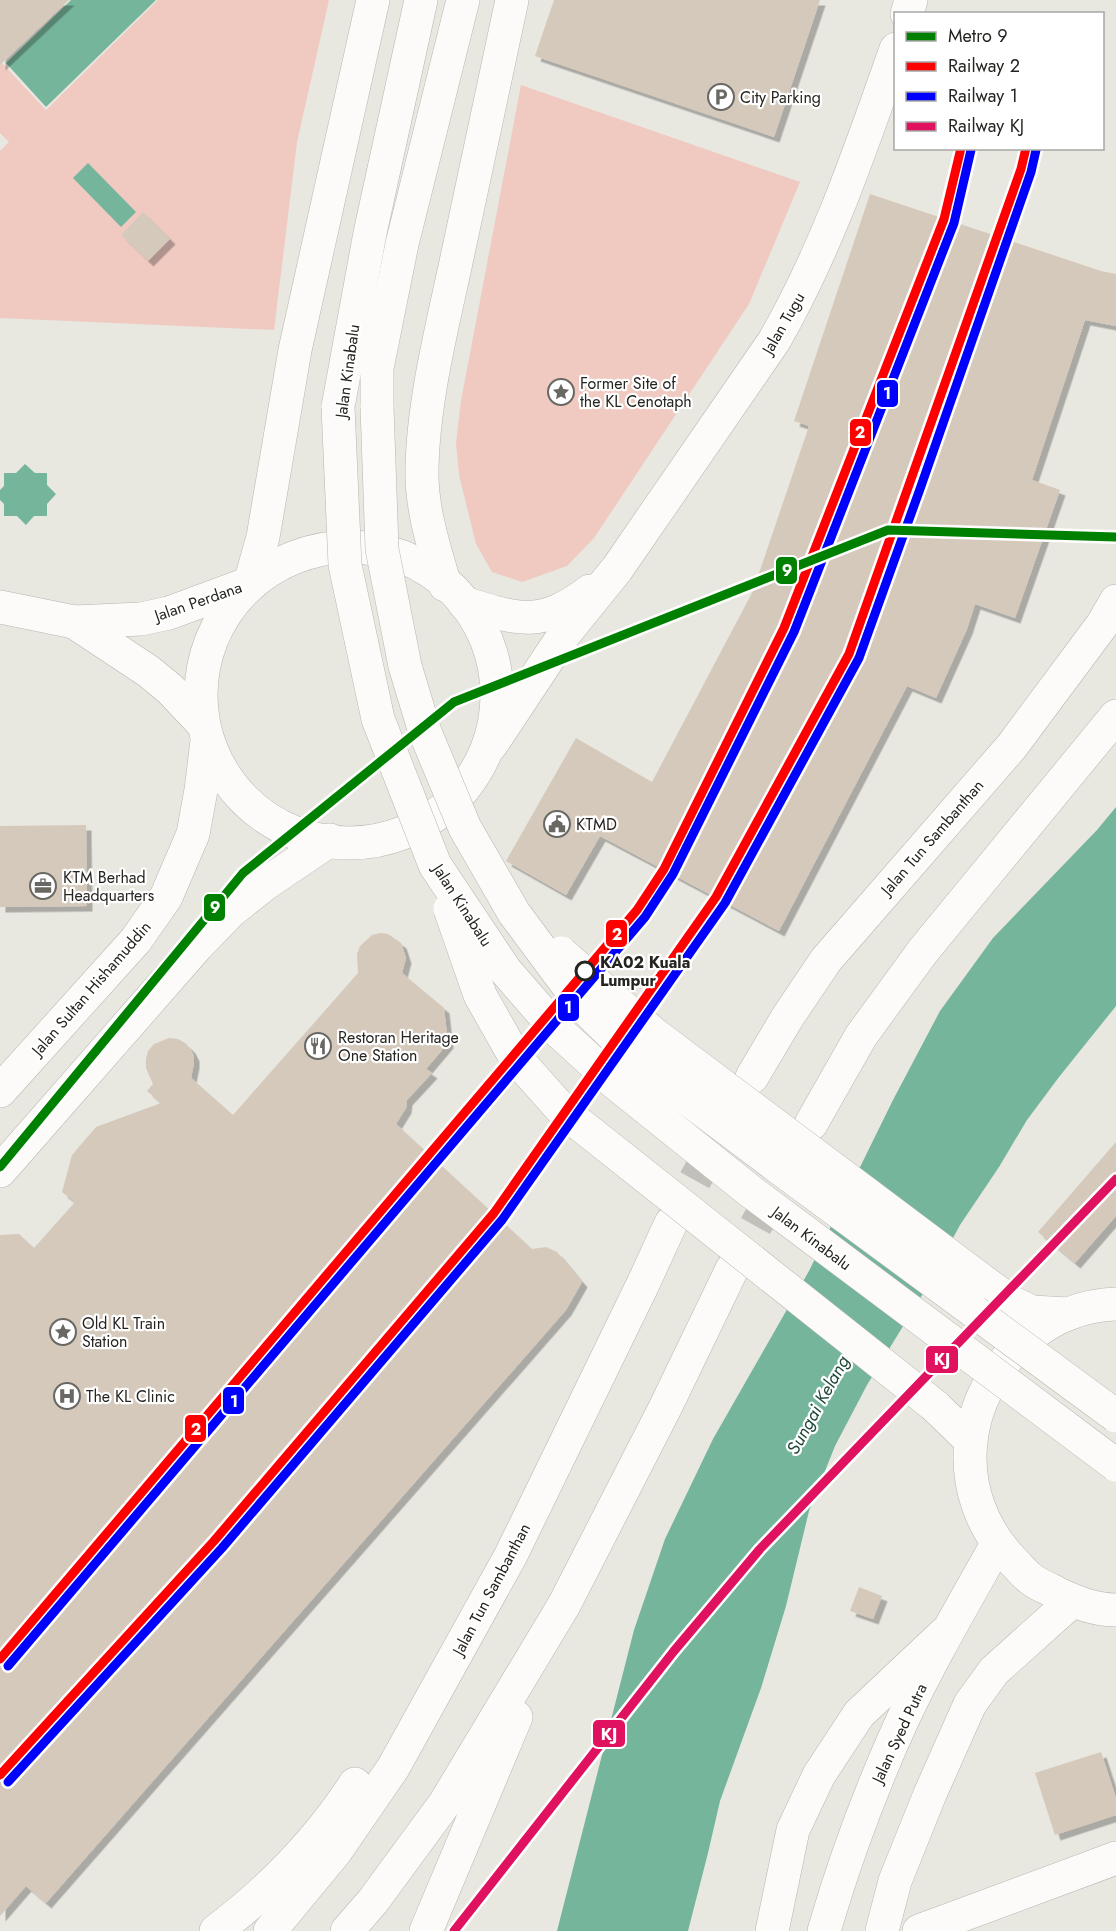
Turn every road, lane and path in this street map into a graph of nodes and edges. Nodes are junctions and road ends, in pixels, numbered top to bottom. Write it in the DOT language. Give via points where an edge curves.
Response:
graph roads {
  1 [pos="373,0"];
  2 [pos="421,0"];
  3 [pos="463,0"];
  4 [pos="512,0"];
  5 [pos="894,55"];
  6 [pos="617,569"];
  7 [pos="250,583"];
  8 [pos="455,594"];
  9 [pos="1116,601"];
  10 [pos="0,607"];
  11 [pos="74,622"];
  12 [pos="1116,716"];
  13 [pos="204,732"];
  14 [pos="490,745"];
  15 [pos="330,840"];
  16 [pos="435,865"];
  17 [pos="514,913"];
  18 [pos="752,1077"];
  19 [pos="0,1091"];
  20 [pos="811,1124"];
  21 [pos="0,1171"];
  22 [pos="671,1223"];
  23 [pos="732,1269"];
  24 [pos="1116,1304"];
  25 [pos="1068,1314"];
  26 [pos="1116,1416"];
  27 [pos="970,1440"];
  28 [pos="1116,1465"];
  29 [pos="997,1544"];
  30 [pos="511,1555"];
  31 [pos="1072,1601"];
  32 [pos="564,1605"];
  33 [pos="1116,1610"];
  34 [pos="950,1629"];
  35 [pos="1116,1858"];
  36 [pos="216,1931"];
  37 [pos="270,1931"];
  38 [pos="348,1931"];
  39 [pos="426,1931"];
  40 [pos="772,1931"];
  41 [pos="824,1931"];
  42 [pos="882,1931"];
  43 [pos="919,1931"];
  1 -- 7 [label="main road" via="296,350"];
  2 -- 16 [label="main road, Jalan Kinabalu, bridge" via="370,234 338,407 345,565 378,718"];
  3 -- 17 [label="main road, Jalan Kinabalu, bridge" via="402,244 377,368 382,549 405,666 425,732 465,828"];
  4 -- 8 [label="main road" via="437,353 424,443 426,510 434,548"];
  5 -- 6 [label="main road, Jalan Tugu" via="848,183 796,304"];
  6 -- 8 [label="main road, Jalan Tugu" via="575,602 534,618 502,614"];
  6 -- 14 [label="main road, Jalan Tugu" via="566,632"];
  7 -- 8 [label="main road" via="295,555 348,546 400,556 424,568"];
  7 -- 11 [label="main road, Jalan Perdana" via="169,614"];
  7 -- 13 [label="main road" via="225,610 203,662 199,692"];
  8 -- 14 [label="main road" via="482,628 493,656 498,716"];
  9 -- 18 [label="main road, Jalan Tun Sambanthan" via="1012,746 826,960"];
  10 -- 11 [label="main road, Jalan Perdana"];
  11 -- 13 [label="main road, Jalan Perdana" via="170,689"];
  12 -- 20 [label="main road" via="923,951 861,1036"];
  13 -- 15 [label="main road" via="221,772 243,799 287,830"];
  13 -- 19 [label="main road, Jalan Sultan Hishamuddin" via="201,790 193,834 166,897 136,940"];
  14 -- 15 [label="main road" via="462,794 416,828 389,838 360,842"];
  15 -- 21 [label="main road" via="231,911"];
  16 -- 27 [label="main road, bridge" via="480,995 515,1057 563,1111 935,1406"];
  16 -- 28 [label="main road, Jalan Kinabalu, bridge" via="505,970 557,1030 614,1082 750,1191"];
  17 -- 25 [label="main road, bridge" via="654,1034 984,1282 1032,1312"];
  17 -- 26 [label="main road, Jalan Kinabalu, bridge" via="583,1006 644,1066"];
  22 -- 30 [label="main road, Jalan Tun Sambanthan"];
  23 -- 32 [label="main road"];
  24 -- 25 [label="main road"];
  25 -- 27 [label="main road" via="1038,1329 1005,1359 978,1407"];
  27 -- 29 [label="main road" via="974,1495"];
  29 -- 31 [label="main road" via="1030,1579"];
  29 -- 34 [label="main road, Jalan Syed Putra"];
  30 -- 36 [label="main road" via="449,1636 366,1769 317,1835 267,1888"];
  30 -- 37 [label="main road, Jalan Tun Sambanthan" via="393,1768 336,1851"];
  31 -- 33 [label="main road"];
  31 -- 42 [label="main road" via="994,1671 970,1704 895,1881"];
  32 -- 38 [label="main road" via="445,1803"];
  32 -- 39 [label="main road"];
  34 -- 40 [label="main road" via="859,1714 819,1776 793,1830"];
  34 -- 41 [label="main road, Jalan Syed Putra" via="903,1720 863,1812"];
  35 -- 43 [label="main road"];
}
